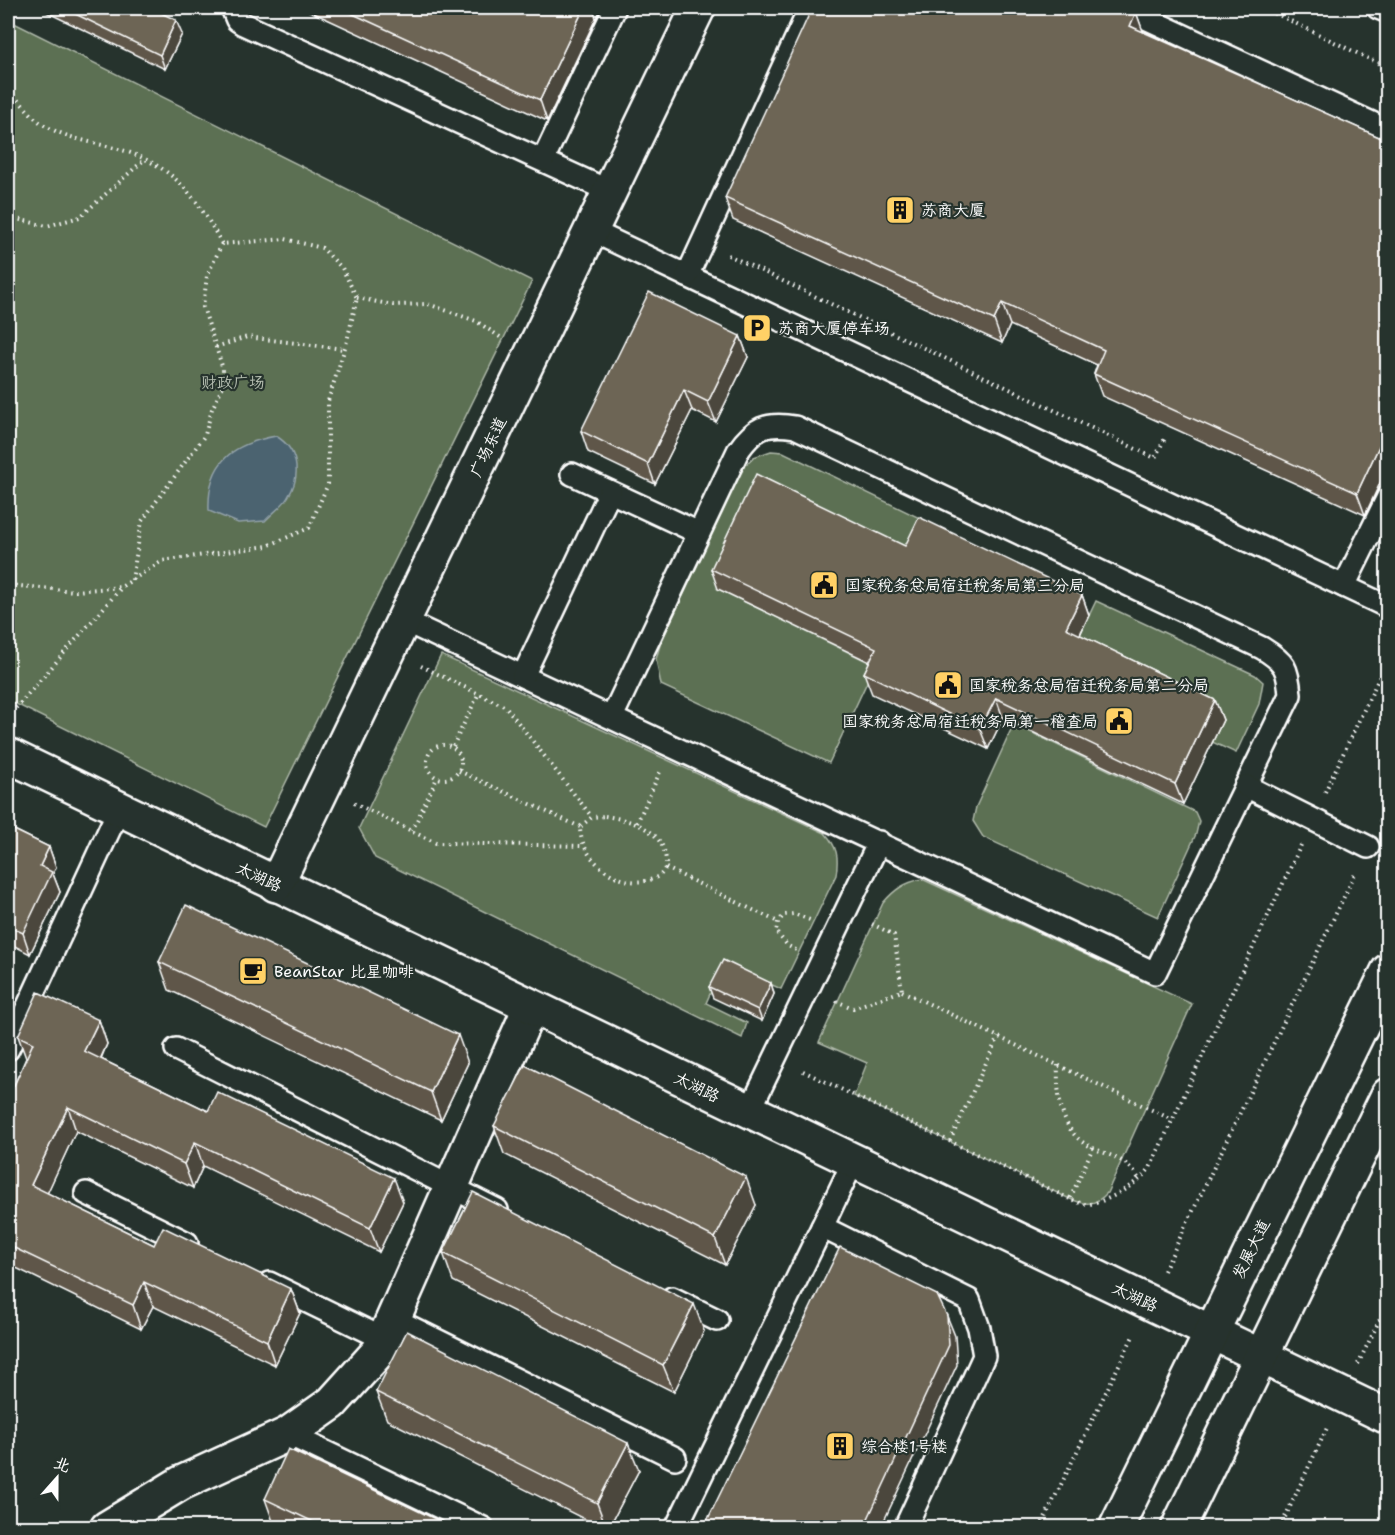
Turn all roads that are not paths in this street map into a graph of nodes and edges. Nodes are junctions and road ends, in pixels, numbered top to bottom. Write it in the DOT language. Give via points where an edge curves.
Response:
graph roads {
  1 [pos="232,8"];
  2 [pos="615,8"];
  3 [pos="698,8"];
  4 [pos="810,8"];
  5 [pos="1124,8"];
  6 [pos="1377,8"];
  7 [pos="1388,12"];
  8 [pos="1388,134"];
  9 [pos="543,160"];
  10 [pos="609,190"];
  11 [pos="590,230"];
  12 [pos="687,276"];
  13 [pos="572,474"];
  14 [pos="610,492"];
  15 [pos="1388,497"];
  16 [pos="699,533"];
  17 [pos="1344,586"];
  18 [pos="1388,607"];
  19 [pos="405,621"];
  20 [pos="524,676"];
  21 [pos="612,717"];
  22 [pos="8,755"];
  23 [pos="1246,786"];
  24 [pos="119,809"];
  25 [pos="879,842"];
  26 [pos="1368,847"];
  27 [pos="276,885"];
  28 [pos="1388,970"];
  29 [pos="530,1008"];
  30 [pos="15,1014"];
  31 [pos="8,1049"];
  32 [pos="176,1049"];
  33 [pos="1388,1095"];
  34 [pos="749,1112"];
  35 [pos="853,1162"];
  36 [pos="452,1187"];
  37 [pos="87,1193"];
  38 [pos="515,1219"];
  39 [pos="822,1227"];
  40 [pos="204,1251"];
  41 [pos="246,1272"];
  42 [pos="654,1288"];
  43 [pos="717,1320"];
  44 [pos="389,1329"];
  45 [pos="1210,1332"];
  46 [pos="1260,1358"];
  47 [pos="1388,1417"];
  48 [pos="288,1434"];
  49 [pos="675,1458"];
  50 [pos="108,1527"];
  51 [pos="483,1527"];
  52 [pos="676,1527"];
  53 [pos="905,1527"];
  54 [pos="1116,1527"];
  55 [pos="1178,1527"];
  1 -- 9 [label="lane" via="243,24"];
  2 -- 9 [label="lane"];
  3 -- 10 [label="street, 广场东道"];
  4 -- 12 [label="lane"];
  5 -- 8 [label="lane" via="1372,123"];
  6 -- 7 [label="lane"];
  9 -- 10 [label="lane"];
  10 -- 11 [label="street, 广场东道"];
  11 -- 12 [label="lane"];
  11 -- 19 [label="street, 广场东道"];
  12 -- 17 [label="lane"];
  13 -- 14 [label="lane"];
  14 -- 16 [label="lane"];
  14 -- 20 [label="lane"];
  15 -- 17 [label="lane"];
  16 -- 21 [label="lane"];
  16 -- 23 [label="lane" via="738,451 751,433 776,423 795,427 1281,660 1288,675 1290,695"];
  17 -- 18 [label="lane"];
  19 -- 20 [label="lane"];
  19 -- 27 [label="street, 广场东道"];
  20 -- 21 [label="lane"];
  21 -- 25 [label="lane"];
  22 -- 24 [label="street, 太湖路"];
  23 -- 25 [label="lane" via="1155,973"];
  23 -- 26 [label="lane"];
  24 -- 27 [label="street, 太湖路"];
  24 -- 30 [label="lane"];
  25 -- 34 [label="lane"];
  27 -- 29 [label="street, 太湖路"];
  28 -- 45 [label="street, 发展大道"];
  29 -- 34 [label="street, 太湖路"];
  29 -- 36 [label="street"];
  30 -- 31 [label="lane"];
  32 -- 36 [label="lane"];
  33 -- 46 [label="street"];
  34 -- 35 [label="street, 太湖路"];
  35 -- 39 [label="lane"];
  35 -- 45 [label="street, 太湖路"];
  36 -- 38 [label="lane"];
  36 -- 44 [label="street"];
  37 -- 40 [label="lane"];
  39 -- 52 [label="lane"];
  39 -- 53 [label="lane" via="969,1300 979,1328 984,1356"];
  41 -- 44 [label="lane"];
  42 -- 43 [label="lane"];
  44 -- 48 [label="street" via="379,1351 332,1403"];
  44 -- 49 [label="lane"];
  45 -- 46 [label="street, 太湖路"];
  45 -- 54 [label="street, 发展大道"];
  46 -- 47 [label="street, 太湖路"];
  46 -- 55 [label="street"];
  48 -- 50 [label="street" via="180,1483"];
  48 -- 51 [label="lane"];
}
